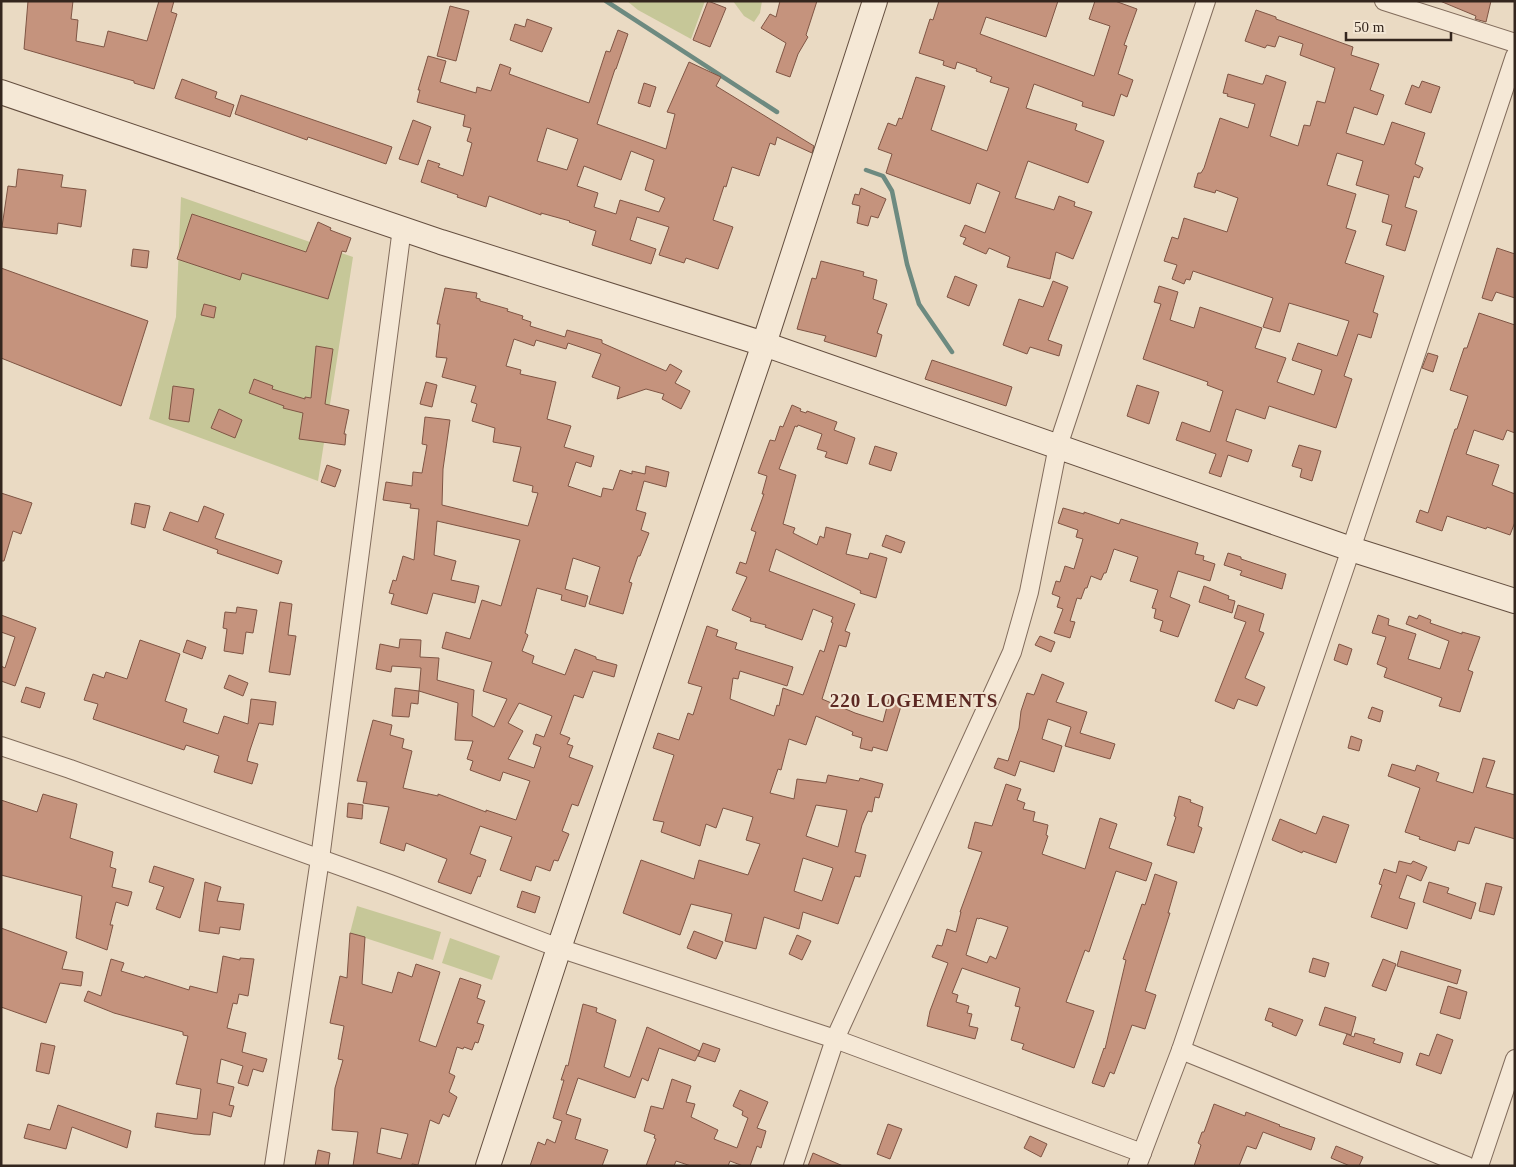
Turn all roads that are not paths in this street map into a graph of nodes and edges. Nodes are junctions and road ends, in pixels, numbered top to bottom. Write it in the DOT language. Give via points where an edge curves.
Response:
graph roads {
  1 [pos="875,1"];
  2 [pos="1206,1"];
  3 [pos="1384,1"];
  4 [pos="1515,43"];
  5 [pos="1515,56"];
  6 [pos="1,92"];
  7 [pos="402,228"];
  8 [pos="764,344"];
  9 [pos="1058,446"];
  10 [pos="1351,549"];
  11 [pos="1515,601"];
  12 [pos="1,746"];
  13 [pos="320,859"];
  14 [pos="560,948"];
  15 [pos="835,1039"];
  16 [pos="1181,1050"];
  17 [pos="1515,1059"];
  18 [pos="1139,1159"];
  19 [pos="274,1166"];
  20 [pos="488,1166"];
  21 [pos="793,1166"];
  22 [pos="1467,1166"];
  23 [pos="1479,1166"];
  1 -- 8 [label="street"];
  2 -- 9 [label="street"];
  3 -- 4 [label="street"];
  5 -- 10 [label="street"];
  6 -- 7 [label="street"];
  7 -- 8 [label="street"];
  7 -- 13 [label="street"];
  8 -- 9 [label="street"];
  8 -- 14 [label="street"];
  9 -- 10 [label="street"];
  9 -- 15 [label="street" via="1029,592 1012,652"];
  10 -- 11 [label="street"];
  10 -- 16 [label="street"];
  12 -- 13 [label="street"];
  13 -- 14 [label="street"];
  13 -- 19 [label="street"];
  14 -- 15 [label="street"];
  14 -- 20 [label="street"];
  15 -- 18 [label="street"];
  15 -- 21 [label="street"];
  16 -- 18 [label="street"];
  16 -- 22 [label="street"];
  17 -- 23 [label="street"];
}
